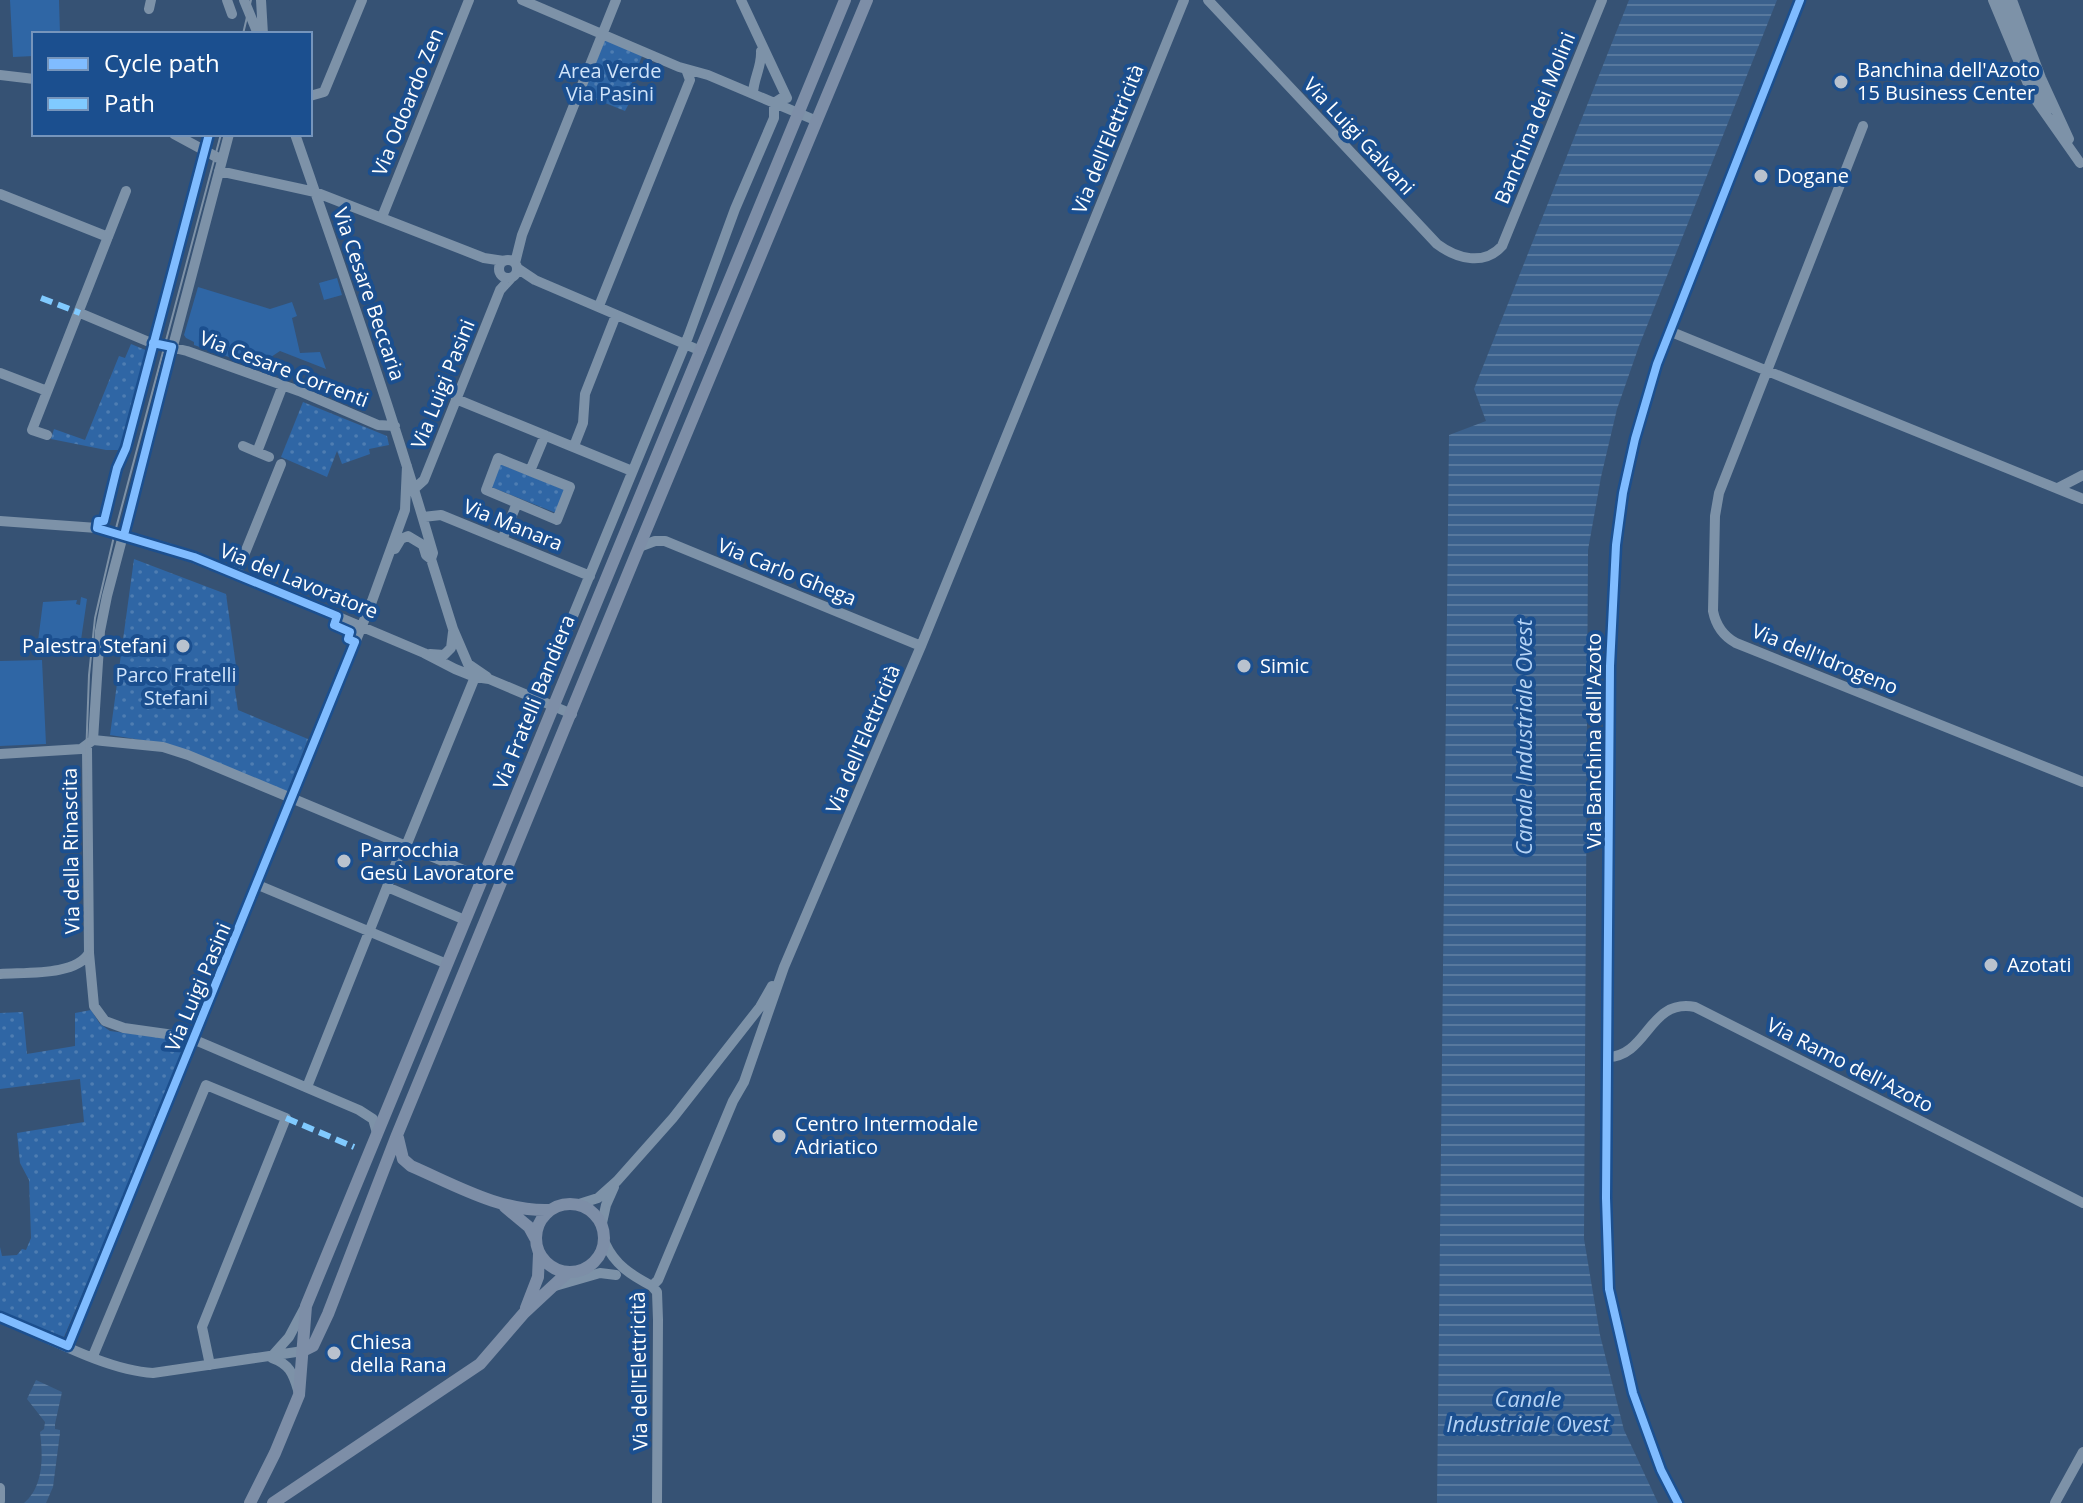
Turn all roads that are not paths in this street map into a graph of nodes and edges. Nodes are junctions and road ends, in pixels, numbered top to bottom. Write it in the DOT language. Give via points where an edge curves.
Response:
graph roads {
  1 [pos="227,0"];
  2 [pos="244,0"];
  3 [pos="261,0"];
  4 [pos="362,0"];
  5 [pos="469,0"];
  6 [pos="522,0"];
  7 [pos="616,0"];
  8 [pos="741,0"];
  9 [pos="845,0"];
  10 [pos="867,0"];
  11 [pos="1184,0"];
  12 [pos="1208,0"];
  13 [pos="1602,0"];
  14 [pos="1800,0"];
  15 [pos="1993,0"];
  16 [pos="2002,0"];
  17 [pos="2012,0"];
  18 [pos="248,13"];
  19 [pos="232,14"];
  20 [pos="250,32"];
  21 [pos="259,32"];
  22 [pos="260,32"];
  23 [pos="602,34"];
  24 [pos="765,65"];
  25 [pos="688,74"];
  26 [pos="0,75"];
  27 [pos="32,79"];
  28 [pos="753,94"];
  29 [pos="312,95"];
  30 [pos="785,96"];
  31 [pos="774,103"];
  32 [pos="796,112"];
  33 [pos="817,121"];
  34 [pos="1863,126"];
  35 [pos="177,136"];
  36 [pos="228,136"];
  37 [pos="296,136"];
  38 [pos="220,166"];
  39 [pos="2081,166"];
  40 [pos="126,191"];
  41 [pos="315,192"];
  42 [pos="0,194"];
  43 [pos="382,217"];
  44 [pos="108,237"];
  45 [pos="1500,248"];
  46 [pos="508,269"];
  47 [pos="599,306"];
  48 [pos="80,313"];
  49 [pos="616,315"];
  50 [pos="1669,331"];
  51 [pos="685,343"];
  52 [pos="172,347"];
  53 [pos="701,351"];
  54 [pos="1766,370"];
  55 [pos="0,373"];
  56 [pos="283,385"];
  57 [pos="47,391"];
  58 [pos="456,399"];
  59 [pos="395,426"];
  60 [pos="47,435"];
  61 [pos="545,435"];
  62 [pos="243,446"];
  63 [pos="574,446"];
  64 [pos="257,452"];
  65 [pos="269,457"];
  66 [pos="281,464"];
  67 [pos="407,466"];
  68 [pos="530,471"];
  69 [pos="632,471"];
  70 [pos="2083,475"];
  71 [pos="2058,488"];
  72 [pos="414,489"];
  73 [pos="2083,499"];
  74 [pos="517,503"];
  75 [pos="423,517"];
  76 [pos="0,521"];
  77 [pos="124,535"];
  78 [pos="502,540"];
  79 [pos="639,547"];
  80 [pos="389,557"];
  81 [pos="431,559"];
  82 [pos="236,575"];
  83 [pos="590,576"];
  84 [pos="370,605"];
  85 [pos="361,627"];
  86 [pos="453,629"];
  87 [pos="378,633"];
  88 [pos="357,639"];
  89 [pos="921,646"];
  90 [pos="424,653"];
  91 [pos="475,677"];
  92 [pos="489,679"];
  93 [pos="542,691"];
  94 [pos="553,706"];
  95 [pos="572,714"];
  96 [pos="87,746"];
  97 [pos="0,754"];
  98 [pos="2083,782"];
  99 [pos="293,798"];
  100 [pos="405,846"];
  101 [pos="483,878"];
  102 [pos="258,885"];
  103 [pos="387,887"];
  104 [pos="465,920"];
  105 [pos="368,930"];
  106 [pos="89,953"];
  107 [pos="447,964"];
  108 [pos="784,967"];
  109 [pos="66,968"];
  110 [pos="0,974"];
  111 [pos="92,986"];
  112 [pos="194,1039"];
  113 [pos="1608,1057"];
  114 [pos="307,1087"];
  115 [pos="377,1133"];
  116 [pos="397,1135"];
  117 [pos="385,1166"];
  118 [pos="411,1166"];
  119 [pos="617,1181"];
  120 [pos="2083,1203"];
  121 [pos="579,1204"];
  122 [pos="502,1205"];
  123 [pos="550,1210"];
  124 [pos="602,1223"];
  125 [pos="535,1238"];
  126 [pos="605,1243"];
  127 [pos="539,1254"];
  128 [pos="587,1268"];
  129 [pos="568,1272"];
  130 [pos="616,1275"];
  131 [pos="630,1275"];
  132 [pos="652,1286"];
  133 [pos="550,1289"];
  134 [pos="306,1306"];
  135 [pos="524,1313"];
  136 [pos="328,1314"];
  137 [pos="2,1320"];
  138 [pos="68,1346"];
  139 [pos="303,1351"];
  140 [pos="93,1356"];
  141 [pos="270,1357"];
  142 [pos="210,1365"];
  143 [pos="299,1395"];
  144 [pos="2083,1452"];
  145 [pos="0,1488"];
  146 [pos="0,1501"];
  147 [pos="250,1503"];
  148 [pos="273,1503"];
  149 [pos="657,1503"];
  150 [pos="1678,1503"];
  151 [pos="2055,1503"];
  1 -- 19 [label="street"];
  2 -- 18 [label="street"];
  3 -- 22 [label="street"];
  4 -- 29 [label="street" via="324,92"];
  5 -- 43 [label="street, Via Odoardo Zen"];
  6 -- 23 [label="street"];
  7 -- 23 [label="street, Via Luigi Pasini"];
  8 -- 24 [label="street"];
  9 -- 32 [label="main road, Via Fratelli Bandiera"];
  10 -- 33 [label="main road, Via Fratelli Bandiera"];
  11 -- 89 [label="street, Via dell'Elettricità"];
  12 -- 45 [label="street, Via Luigi Galvani" via="1437,244 1474,259"];
  13 -- 45 [label="street, Banchina dei Molini"];
  14 -- 50 [label="street, Via Banchina dell'Azoto"];
  15 -- 39 [label="street" via="2033,96"];
  16 -- 39 [label="street" via="2039,92"];
  17 -- 39 [label="street"];
  18 -- 20 [label="street"];
  18 -- 21 [label="street"];
  23 -- 25 [label="street"];
  23 -- 46 [label="street, Via Luigi Pasini"];
  24 -- 28 [label="street"];
  24 -- 30 [label="street"];
  25 -- 28 [label="street" via="703,74"];
  25 -- 47 [label="street"];
  26 -- 27 [label="street"];
  28 -- 31 [label="street"];
  30 -- 31 [label="street"];
  30 -- 32 [label="street"];
  31 -- 32 [label="street"];
  31 -- 51 [label="street, Via Fratelli Bandiera" via="774,118"];
  32 -- 33 [label="street"];
  32 -- 53 [label="main road, Via Fratelli Bandiera"];
  33 -- 79 [label="main road, Via Fratelli Bandiera"];
  34 -- 54 [label="street, Via dell'Idrogeno"];
  35 -- 38 [label="street"];
  36 -- 38 [label="street, Via della Rinascita"];
  37 -- 41 [label="street, Via Cesare Beccaria"];
  38 -- 41 [label="street"];
  38 -- 52 [label="street, Via della Rinascita"];
  40 -- 44 [label="street"];
  41 -- 43 [label="street"];
  41 -- 59 [label="street, Via Cesare Beccaria"];
  42 -- 44 [label="street"];
  43 -- 46 [label="street"];
  44 -- 48 [label="street"];
  46 -- 47 [label="street"];
  46 -- 58 [label="street, Via Luigi Pasini"];
  47 -- 49 [label="street"];
  48 -- 52 [label="street, Via Cesare Correnti"];
  48 -- 57 [label="street"];
  49 -- 51 [label="street"];
  49 -- 63 [label="street" via="585,394 583,423"];
  50 -- 54 [label="street"];
  50 -- 113 [label="street, Via Banchina dell'Azoto" via="1635,439 1616,545 1610,666"];
  51 -- 53 [label="street"];
  51 -- 69 [label="street, Via Fratelli Bandiera"];
  52 -- 56 [label="street, Via Cesare Correnti"];
  52 -- 77 [label="street, Via della Rinascita"];
  53 -- 94 [label="main road, Via Fratelli Bandiera"];
  54 -- 71 [label="street"];
  54 -- 98 [label="street, Via dell'Idrogeno" via="1716,504 1713,611 1720,630 1736,643"];
  55 -- 57 [label="street"];
  56 -- 59 [label="street, Via Cesare Correnti" via="378,425"];
  56 -- 64 [label="street"];
  57 -- 60 [label="street" via="32,430"];
  58 -- 61 [label="street"];
  58 -- 72 [label="street, Via Luigi Pasini" via="424,480"];
  59 -- 67 [label="street, Via Cesare Beccaria"];
  61 -- 63 [label="street"];
  61 -- 68 [label="street"];
  62 -- 64 [label="street"];
  63 -- 69 [label="street"];
  64 -- 65 [label="street"];
  66 -- 82 [label="street"];
  67 -- 72 [label="street, Via Cesare Beccaria"];
  67 -- 80 [label="street, Via Cesare Beccaria" via="405,510"];
  68 -- 74 [label="street" via="498,458 486,490"];
  68 -- 74 [label="street" via="570,487 557,520"];
  69 -- 83 [label="street, Via Fratelli Bandiera"];
  70 -- 71 [label="street"];
  71 -- 73 [label="street"];
  72 -- 75 [label="street, Via Cesare Beccaria"];
  74 -- 78 [label="street"];
  75 -- 78 [label="street, Via Manara" via="441,515"];
  75 -- 81 [label="street, Via Cesare Beccaria"];
  76 -- 77 [label="street, Via del Lavoratore"];
  77 -- 82 [label="street, Via del Lavoratore"];
  77 -- 96 [label="street, Via della Rinascita" via="100,631"];
  78 -- 83 [label="street, Via Manara"];
  79 -- 89 [label="street, Via Carlo Ghega" via="665,541"];
  79 -- 95 [label="main road, Via Fratelli Bandiera"];
  80 -- 81 [label="street" via="408,536 423,545"];
  80 -- 84 [label="street, Via Cesare Beccaria"];
  81 -- 86 [label="street, Via Cesare Beccaria"];
  82 -- 85 [label="street, Via del Lavoratore"];
  83 -- 93 [label="street, Via Fratelli Bandiera"];
  84 -- 85 [label="street, Via Cesare Beccaria"];
  84 -- 87 [label="street"];
  85 -- 87 [label="street, Via del Lavoratore"];
  85 -- 88 [label="street, Via Luigi Pasini"];
  86 -- 90 [label="street" via="451,648 444,655"];
  86 -- 92 [label="street, Via Cesare Beccaria" via="468,664"];
  87 -- 88 [label="street"];
  87 -- 90 [label="street, Via del Lavoratore"];
  88 -- 99 [label="street, Via Luigi Pasini"];
  89 -- 108 [label="street, Via dell'Elettricità"];
  90 -- 91 [label="street, Via del Lavoratore"];
  91 -- 92 [label="street, Via del Lavoratore"];
  91 -- 100 [label="street"];
  92 -- 94 [label="street, Via del Lavoratore"];
  94 -- 95 [label="street, Via del Lavoratore"];
  94 -- 101 [label="main road, Via Fratelli Bandiera"];
  95 -- 116 [label="main road, Via Fratelli Bandiera"];
  96 -- 97 [label="street"];
  96 -- 99 [label="street" via="163,747"];
  96 -- 106 [label="street, Via della Rinascita"];
  99 -- 100 [label="street"];
  99 -- 102 [label="street, Via Luigi Pasini"];
  100 -- 101 [label="street"];
  100 -- 103 [label="street"];
  101 -- 104 [label="main road, Via Fratelli Bandiera"];
  102 -- 105 [label="street"];
  102 -- 112 [label="street, Via Luigi Pasini"];
  103 -- 104 [label="street"];
  103 -- 105 [label="street"];
  104 -- 107 [label="main road, Via Fratelli Bandiera"];
  105 -- 107 [label="street"];
  105 -- 114 [label="street"];
  106 -- 109 [label="street, Via della Rinascita" via="81,964"];
  106 -- 111 [label="street, Via della Rinascita"];
  107 -- 115 [label="main road, Via Fratelli Bandiera"];
  108 -- 119 [label="street" via="760,1007"];
  108 -- 132 [label="street, Via dell'Elettricità" via="744,1082"];
  109 -- 110 [label="street"];
  109 -- 111 [label="street" via="82,972"];
  111 -- 112 [label="street, Via della Rinascita" via="95,1010 109,1023"];
  112 -- 114 [label="street, Via della Rinascita"];
  112 -- 138 [label="street, Via Luigi Pasini"];
  113 -- 120 [label="street, Via Ramo dell'Azoto" via="1629,1050 1666,1011 1695,1007"];
  113 -- 150 [label="street, Via Banchina dell'Azoto" via="1609,1289 1641,1419"];
  114 -- 115 [label="street, Via della Rinascita" via="368,1115"];
  115 -- 134 [label="main road, Via Fratelli Bandiera"];
  116 -- 117 [label="main road, Via Fratelli Bandiera"];
  116 -- 118 [label="main road" via="401,1154"];
  117 -- 118 [label="main road"];
  117 -- 136 [label="main road, Via Fratelli Bandiera"];
  118 -- 122 [label="main road"];
  119 -- 121 [label="street" via="598,1198"];
  119 -- 124 [label="street"];
  121 -- 123 [label="main road"];
  121 -- 124 [label="main road"];
  122 -- 123 [label="main road"];
  122 -- 125 [label="main road"];
  123 -- 125 [label="main road"];
  124 -- 126 [label="main road"];
  125 -- 127 [label="main road"];
  126 -- 128 [label="main road"];
  126 -- 131 [label="street"];
  127 -- 129 [label="main road" via="556,1270"];
  127 -- 135 [label="main road" via="538,1277"];
  128 -- 129 [label="main road"];
  128 -- 130 [label="street"];
  129 -- 133 [label="main road"];
  130 -- 131 [label="street"];
  130 -- 133 [label="street" via="590,1275"];
  131 -- 132 [label="street"];
  132 -- 149 [label="street, Via dell'Elettricità" via="658,1320"];
  133 -- 135 [label="main road"];
  134 -- 136 [label="main road" via="314,1317"];
  134 -- 139 [label="main road, Via Fratelli Bandiera"];
  134 -- 141 [label="street, Via Fratelli Bandiera"];
  135 -- 148 [label="main road" via="480,1364"];
  136 -- 139 [label="main road, Via Fratelli Bandiera" via="313,1346"];
  137 -- 138 [label="street"];
  138 -- 140 [label="street"];
  139 -- 141 [label="street"];
  139 -- 143 [label="main road"];
  140 -- 142 [label="street" via="140,1372"];
  140 -- 142 [label="street" via="206,1085 286,1118 202,1327"];
  141 -- 142 [label="street"];
  141 -- 143 [label="street" via="290,1369"];
  143 -- 147 [label="main road"];
  144 -- 151 [label="street"];
  145 -- 146 [label="street"];
}
